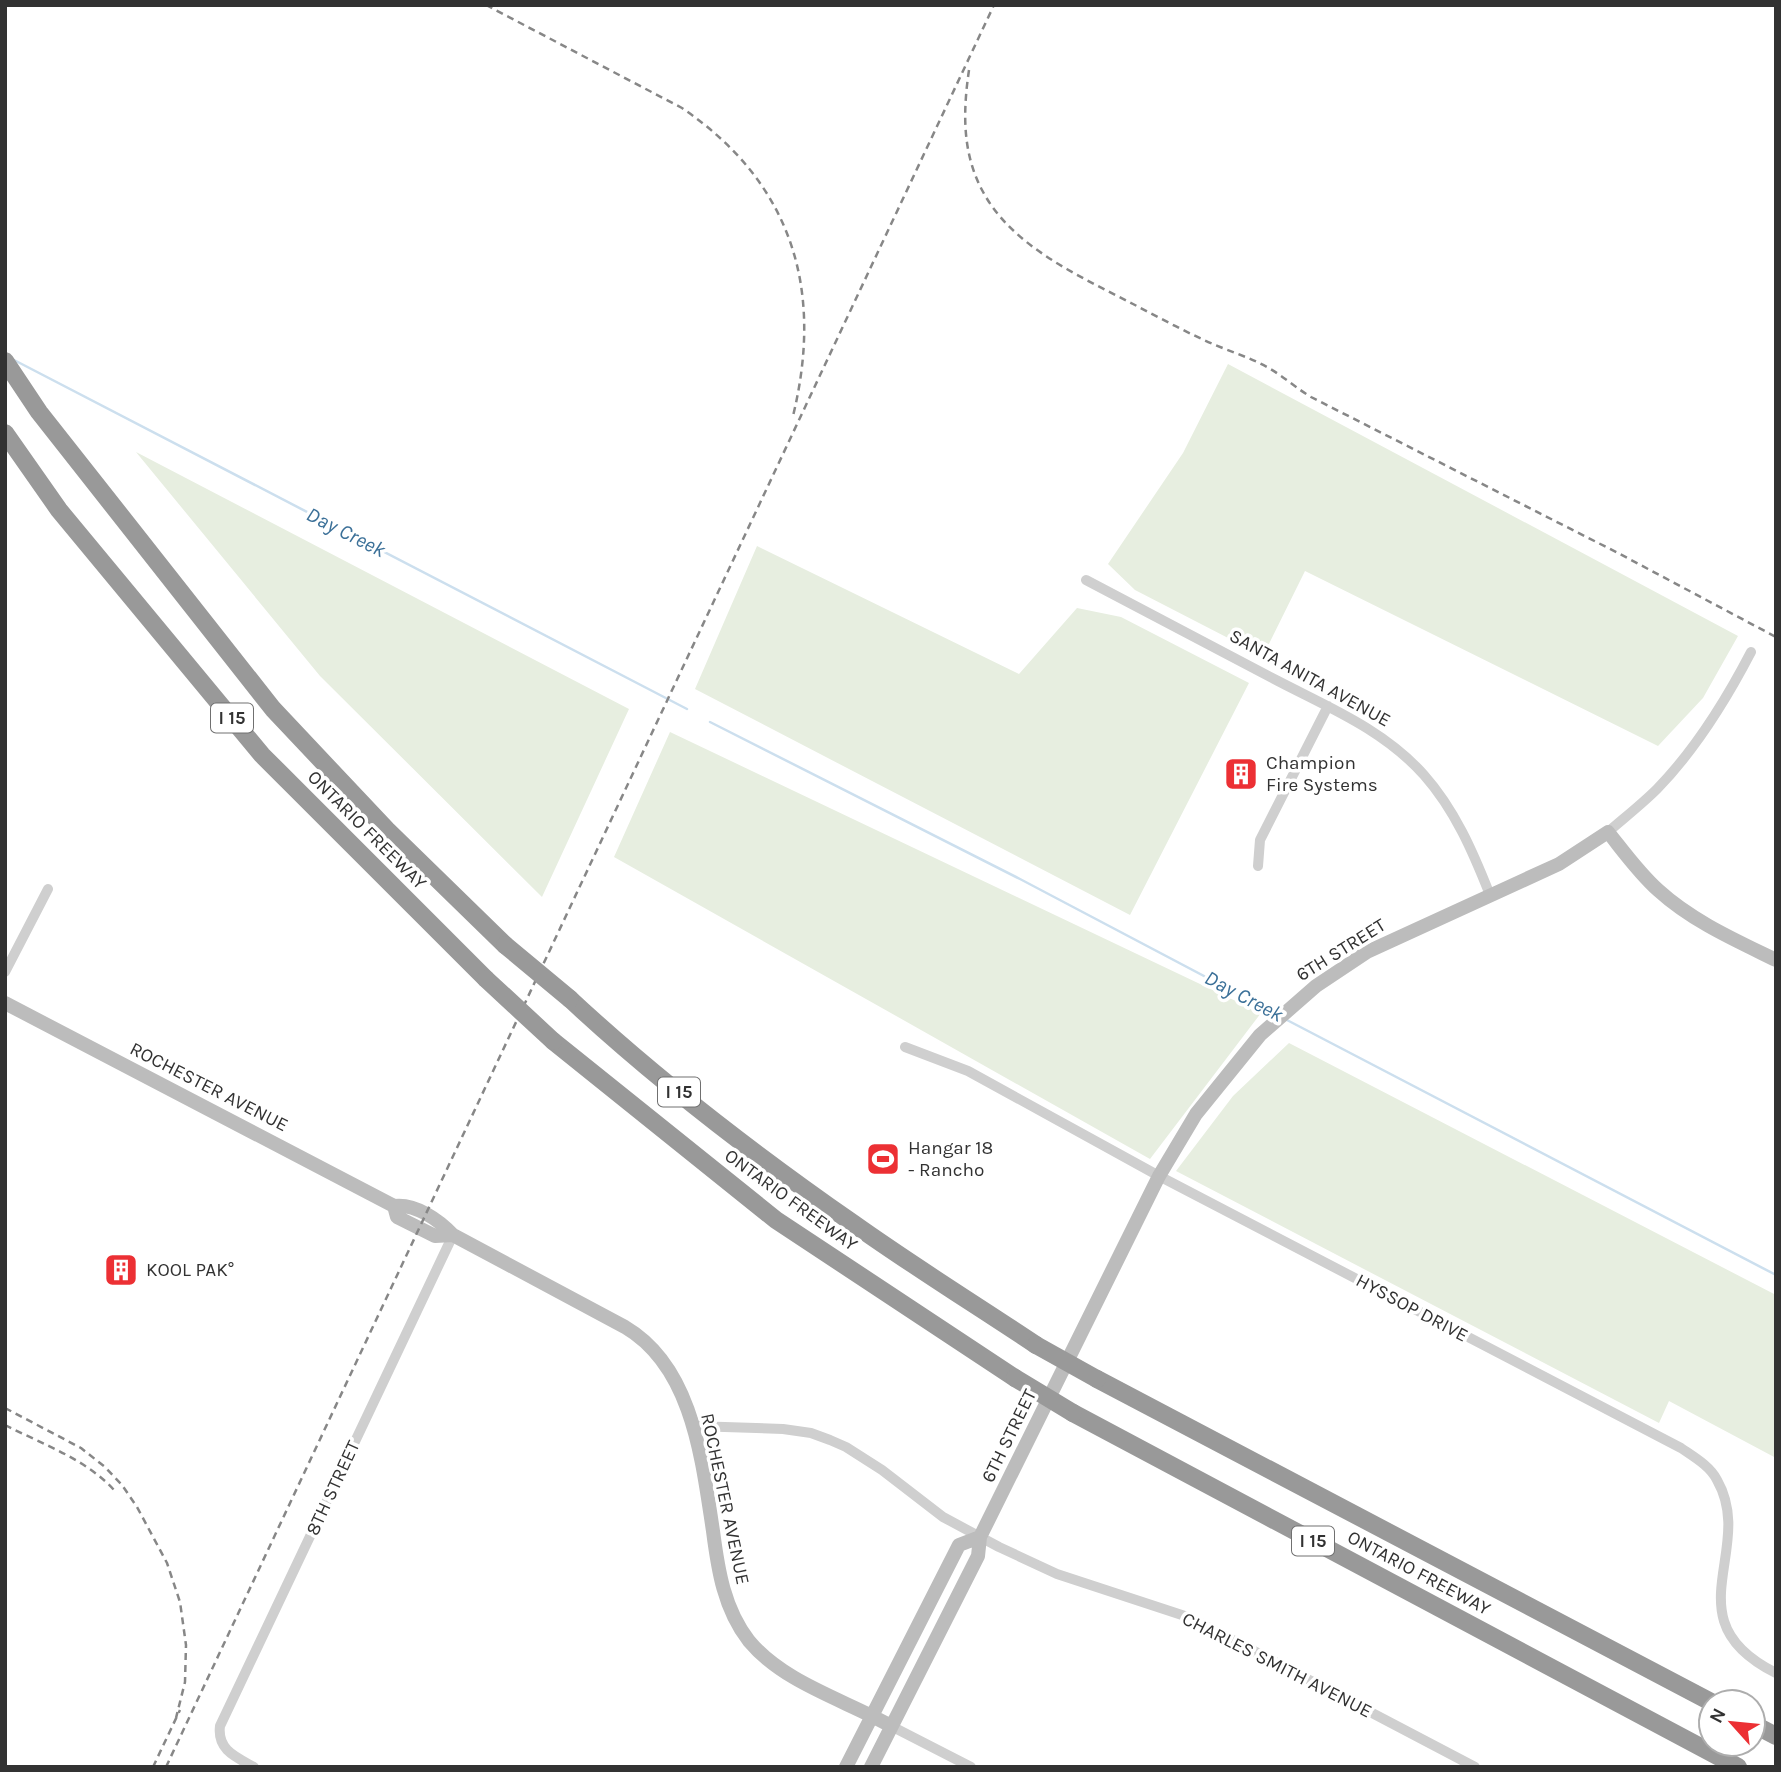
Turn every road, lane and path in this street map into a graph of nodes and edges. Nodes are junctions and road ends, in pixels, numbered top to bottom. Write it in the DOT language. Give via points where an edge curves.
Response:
graph roads {
  1 [pos="5,361"];
  2 [pos="5,433"];
  3 [pos="1086,580"];
  4 [pos="1751,652"];
  5 [pos="1328,706"];
  6 [pos="1608,832"];
  7 [pos="1258,866"];
  8 [pos="48,889"];
  9 [pos="1490,895"];
  10 [pos="1776,960"];
  11 [pos="5,972"];
  12 [pos="5,1003"];
  13 [pos="905,1047"];
  14 [pos="1159,1176"];
  15 [pos="453,1235"];
  16 [pos="693,1426"];
  17 [pos="981,1537"];
  18 [pos="1776,1673"];
  19 [pos="1697,1695"];
  20 [pos="873,1716"];
  21 [pos="891,1726"];
  22 [pos="254,1767"];
  23 [pos="846,1767"];
  24 [pos="871,1767"];
  25 [pos="971,1767"];
  26 [pos="1475,1767"];
  27 [pos="1738,1767"];
  1 -- 19 [label="highway, ONTARIO FREEWAY / I 15, bridge" via="39,412 273,709 387,830 505,945 628,1053 855,1225 1037,1345"];
  2 -- 27 [label="highway, ONTARIO FREEWAY / I 15, bridge" via="59,510 262,755 553,1041 776,1220 1073,1413"];
  3 -- 5 [label="street, SANTA ANITA AVENUE"];
  4 -- 6 [label="street, 6TH STREET" via="1690,751 1655,791"];
  5 -- 7 [label="street" via="1260,840"];
  5 -- 9 [label="street, SANTA ANITA AVENUE" via="1379,735 1422,773 1457,821"];
  6 -- 9 [label="street, 6TH STREET" via="1559,864"];
  6 -- 10 [label="street" via="1662,893 1702,922"];
  8 -- 11 [label="street"];
  9 -- 14 [label="street, 6TH STREET" via="1367,952 1300,999 1260,1035 1196,1114"];
  12 -- 15 [label="street, ROCHESTER AVENUE" via="394,1206 404,1204 425,1214"];
  13 -- 14 [label="street, HYSSOP DRIVE" via="968,1071"];
  14 -- 17 [label="street, 6TH STREET"];
  14 -- 18 [label="street, HYSSOP DRIVE" via="1700,1461 1717,1478 1727,1502 1730,1525 1720,1584 1725,1622 1746,1654"];
  15 -- 16 [label="street, ROCHESTER AVENUE" via="643,1339 668,1368"];
  15 -- 22 [label="street, 8TH STREET" via="220,1726 226,1751"];
  16 -- 17 [label="street, CHARLES SMITH AVENUE" via="818,1435 859,1455 932,1510"];
  16 -- 20 [label="street, ROCHESTER AVENUE" via="719,1576 736,1621 756,1648 785,1671"];
  17 -- 20 [label="street, 6TH STREET" via="959,1545"];
  17 -- 21 [label="street, 6TH STREET" via="978,1556"];
  17 -- 26 [label="street, CHARLES SMITH AVENUE" via="1057,1574 1191,1618"];
  20 -- 21 [label="street, ROCHESTER AVENUE"];
  20 -- 23 [label="street, 6TH STREET"];
  21 -- 24 [label="street, 6TH STREET"];
  21 -- 25 [label="street"];
}
